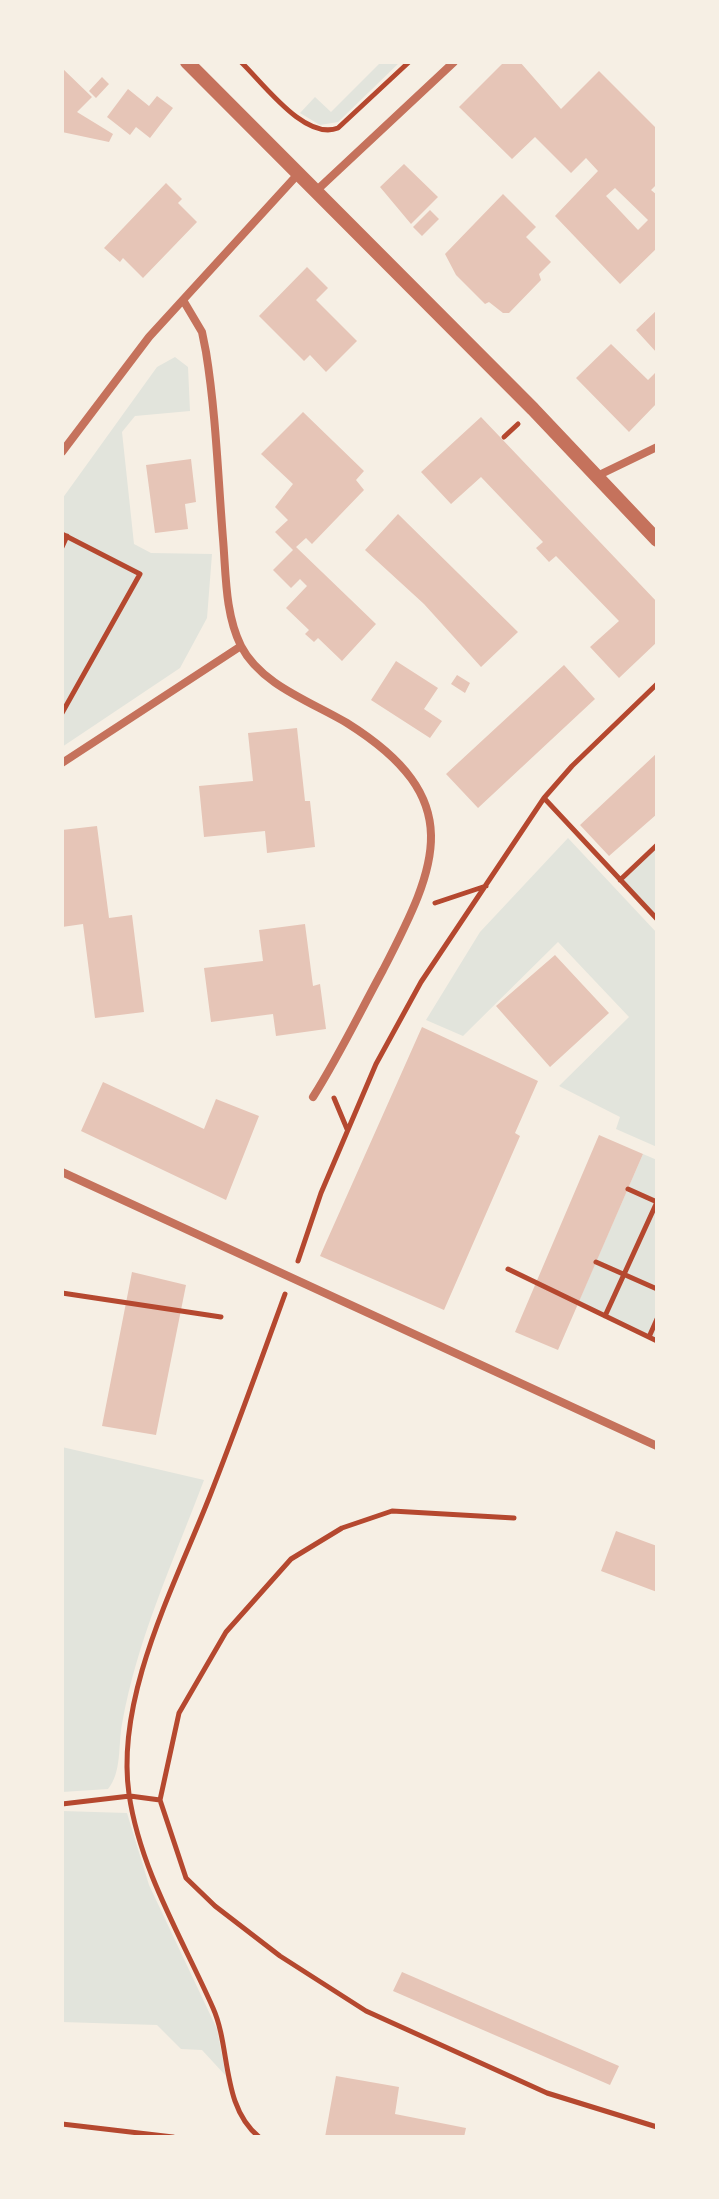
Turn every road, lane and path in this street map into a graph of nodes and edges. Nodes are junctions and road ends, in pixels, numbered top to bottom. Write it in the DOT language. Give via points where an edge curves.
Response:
graph roads {
  1 [pos="187,62"];
  2 [pos="241,62"];
  3 [pos="409,62"];
  4 [pos="454,62"];
  5 [pos="299,173"];
  6 [pos="316,191"];
  7 [pos="183,300"];
  8 [pos="524,418"];
  9 [pos="504,437"];
  10 [pos="657,447"];
  11 [pos="62,452"];
  12 [pos="597,476"];
  13 [pos="65,535"];
  14 [pos="657,540"];
  15 [pos="62,547"];
  16 [pos="241,646"];
  17 [pos="657,684"];
  18 [pos="62,713"];
  19 [pos="62,763"];
  20 [pos="544,798"];
  21 [pos="657,845"];
  22 [pos="620,880"];
  23 [pos="486,886"];
  24 [pos="415,909"];
  25 [pos="657,919"];
  26 [pos="325,1078"];
  27 [pos="313,1097"];
  28 [pos="347,1130"];
  29 [pos="62,1172"];
  30 [pos="628,1189"];
  31 [pos="596,1262"];
  32 [pos="297,1263"];
  33 [pos="508,1269"];
  34 [pos="624,1274"];
  35 [pos="657,1289"];
  36 [pos="62,1293"];
  37 [pos="286,1293"];
  38 [pos="605,1316"];
  39 [pos="221,1317"];
  40 [pos="657,1319"];
  41 [pos="649,1337"];
  42 [pos="657,1341"];
  43 [pos="657,1446"];
  44 [pos="514,1518"];
  45 [pos="130,1796"];
  46 [pos="160,1800"];
  47 [pos="62,1804"];
  48 [pos="62,2124"];
  49 [pos="657,2127"];
  50 [pos="173,2137"];
  51 [pos="259,2137"];
  1 -- 5 [label="street"];
  2 -- 3 [label="path" via="303,123 323,131 338,128"];
  4 -- 6 [label="street"];
  5 -- 6 [label="street"];
  5 -- 7 [label="street"];
  6 -- 12 [label="street"];
  7 -- 11 [label="street"];
  7 -- 16 [label="street" via="202,332 206,352 227,593"];
  8 -- 9 [label="path"];
  10 -- 12 [label="street"];
  12 -- 14 [label="street"];
  13 -- 15 [label="path"];
  13 -- 18 [label="path" via="140,574"];
  16 -- 19 [label="street"];
  16 -- 24 [label="street" via="269,677 372,741 409,780 430,817 433,836"];
  17 -- 20 [label="path"];
  20 -- 22 [label="path"];
  20 -- 23 [label="path"];
  21 -- 22 [label="path"];
  22 -- 25 [label="path"];
  23 -- 24 [label="path"];
  23 -- 28 [label="path" via="421,982"];
  24 -- 26 [label="street"];
  26 -- 27 [label="street"];
  26 -- 28 [label="path"];
  28 -- 32 [label="path"];
  29 -- 43 [label="street"];
  30 -- 34 [label="path" via="657,1202"];
  31 -- 34 [label="path"];
  33 -- 38 [label="path"];
  34 -- 35 [label="path"];
  34 -- 38 [label="path"];
  36 -- 39 [label="path"];
  37 -- 45 [label="path" via="141,1679 126,1763"];
  38 -- 41 [label="path"];
  40 -- 41 [label="path"];
  41 -- 42 [label="path"];
  44 -- 46 [label="path" via="392,1511 342,1528 291,1559 226,1632 179,1713"];
  45 -- 46 [label="path"];
  45 -- 47 [label="path"];
  45 -- 51 [label="path" via="153,1875 223,2031 226,2076 244,2118"];
  46 -- 49 [label="path" via="186,1878 280,1956 366,2011 547,2093"];
  48 -- 50 [label="path"];
}
